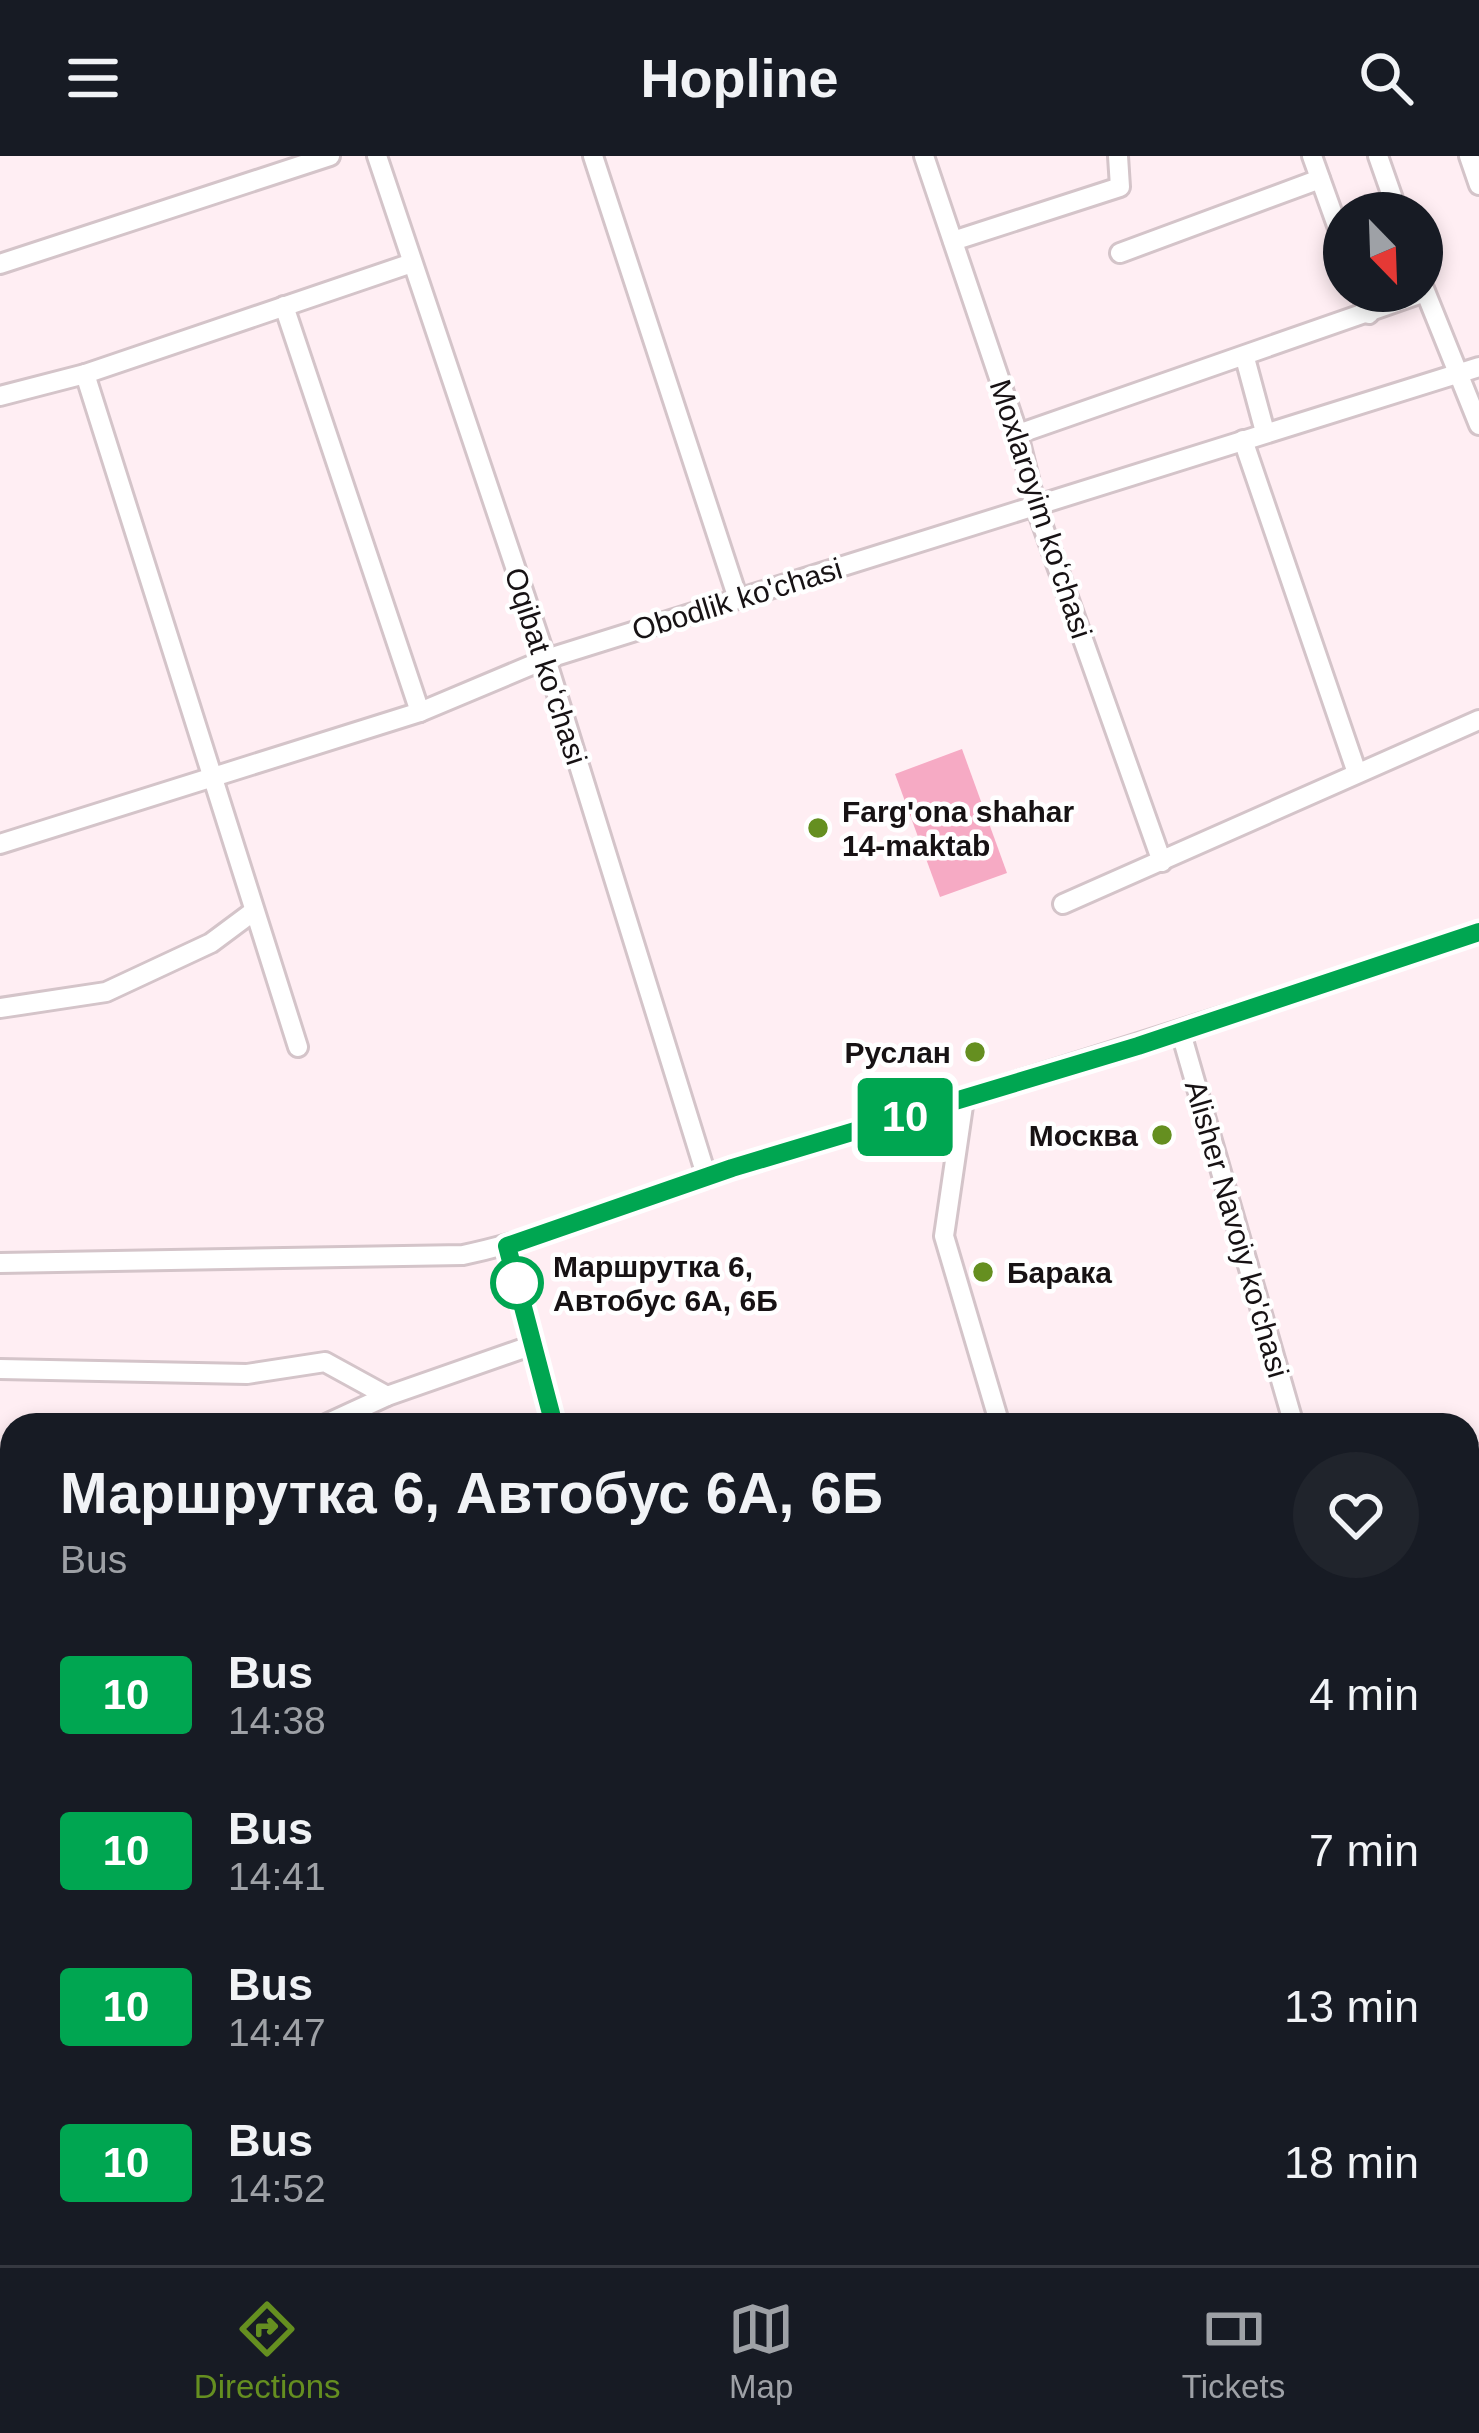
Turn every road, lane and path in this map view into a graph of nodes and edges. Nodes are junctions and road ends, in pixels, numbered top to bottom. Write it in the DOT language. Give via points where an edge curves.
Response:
graph roads {
  1 [pos="330,156"];
  2 [pos="377,156"];
  3 [pos="593,156"];
  4 [pos="924,156"];
  5 [pos="1118,156"];
  6 [pos="1312,156"];
  7 [pos="1378,156"];
  8 [pos="1469,156"];
  9 [pos="1320,179"];
  10 [pos="1479,185"];
  11 [pos="1325,192"];
  12 [pos="1391,192"];
  13 [pos="953,241"];
  14 [pos="1120,253"];
  15 [pos="412,263"];
  16 [pos="0,264"];
  17 [pos="284,306"];
  18 [pos="1373,312"];
  19 [pos="1438,312"];
  20 [pos="1369,314"];
  21 [pos="1245,358"];
  22 [pos="1470,369"];
  23 [pos="85,374"];
  24 [pos="0,396"];
  25 [pos="1479,425"];
  26 [pos="1265,432"];
  27 [pos="1018,434"];
  28 [pos="1243,440"];
  29 [pos="1036,507"];
  30 [pos="738,599"];
  31 [pos="546,659"];
  32 [pos="420,712"];
  33 [pos="1479,721"];
  34 [pos="1357,773"];
  35 [pos="214,777"];
  36 [pos="0,844"];
  37 [pos="1162,862"];
  38 [pos="1063,904"];
  39 [pos="254,911"];
  40 [pos="1479,932"];
  41 [pos="0,1008"];
  42 [pos="1181,1033"];
  43 [pos="298,1047"];
  44 [pos="964,1099"];
  45 [pos="707,1178"];
  46 [pos="507,1246"];
  47 [pos="0,1263"];
  48 [pos="533,1345"];
  49 [pos="0,1369"];
  50 [pos="387,1396"];
  51 [pos="350,1413"];
  52 [pos="551,1413"];
  53 [pos="996,1413"];
  54 [pos="1291,1413"];
  1 -- 16 [label="street"];
  2 -- 15 [label="street, Oqibat koʻchasi"];
  3 -- 30 [label="street"];
  4 -- 13 [label="street, Moxlaroyim koʻchasi"];
  5 -- 13 [label="street" via="1120,187"];
  6 -- 9 [label="street"];
  7 -- 12 [label="street"];
  8 -- 10 [label="street"];
  9 -- 11 [label="street"];
  9 -- 14 [label="street"];
  13 -- 27 [label="street, Moxlaroyim koʻchasi"];
  15 -- 17 [label="street"];
  15 -- 31 [label="street, Oqibat koʻchasi"];
  17 -- 23 [label="street"];
  17 -- 32 [label="street"];
  18 -- 20 [label="street"];
  19 -- 22 [label="street"];
  20 -- 21 [label="street"];
  21 -- 26 [label="street"];
  21 -- 27 [label="street"];
  22 -- 25 [label="street"];
  22 -- 26 [label="street, Obodlik ko'chasi"];
  23 -- 24 [label="street"];
  23 -- 35 [label="street"];
  26 -- 28 [label="street, Obodlik ko'chasi"];
  27 -- 29 [label="street, Moxlaroyim koʻchasi"];
  28 -- 29 [label="street, Obodlik ko'chasi"];
  28 -- 34 [label="street"];
  29 -- 30 [label="street, Obodlik ko'chasi"];
  29 -- 37 [label="street, Moxlaroyim koʻchasi"];
  30 -- 31 [label="street, Obodlik ko'chasi"];
  31 -- 32 [label="street, Obodlik ko'chasi"];
  31 -- 45 [label="street, Oqibat koʻchasi"];
  32 -- 35 [label="street, Obodlik ko'chasi"];
  33 -- 34 [label="street"];
  34 -- 37 [label="street"];
  35 -- 36 [label="street, Obodlik ko'chasi"];
  35 -- 39 [label="street"];
  37 -- 38 [label="street"];
  39 -- 41 [label="street" via="211,943 106,992"];
  39 -- 43 [label="street"];
  40 -- 42 [label="street"];
  42 -- 44 [label="street"];
  42 -- 54 [label="street, Alisher Navoiy ko'chasi"];
  44 -- 45 [label="street"];
  44 -- 53 [label="street" via="944,1236"];
  45 -- 46 [label="street"];
  46 -- 47 [label="street" via="463,1255"];
  46 -- 48 [label="street"];
  48 -- 50 [label="street"];
  48 -- 52 [label="street"];
  49 -- 50 [label="street" via="248,1374 325,1362"];
  50 -- 51 [label="street"];
}
